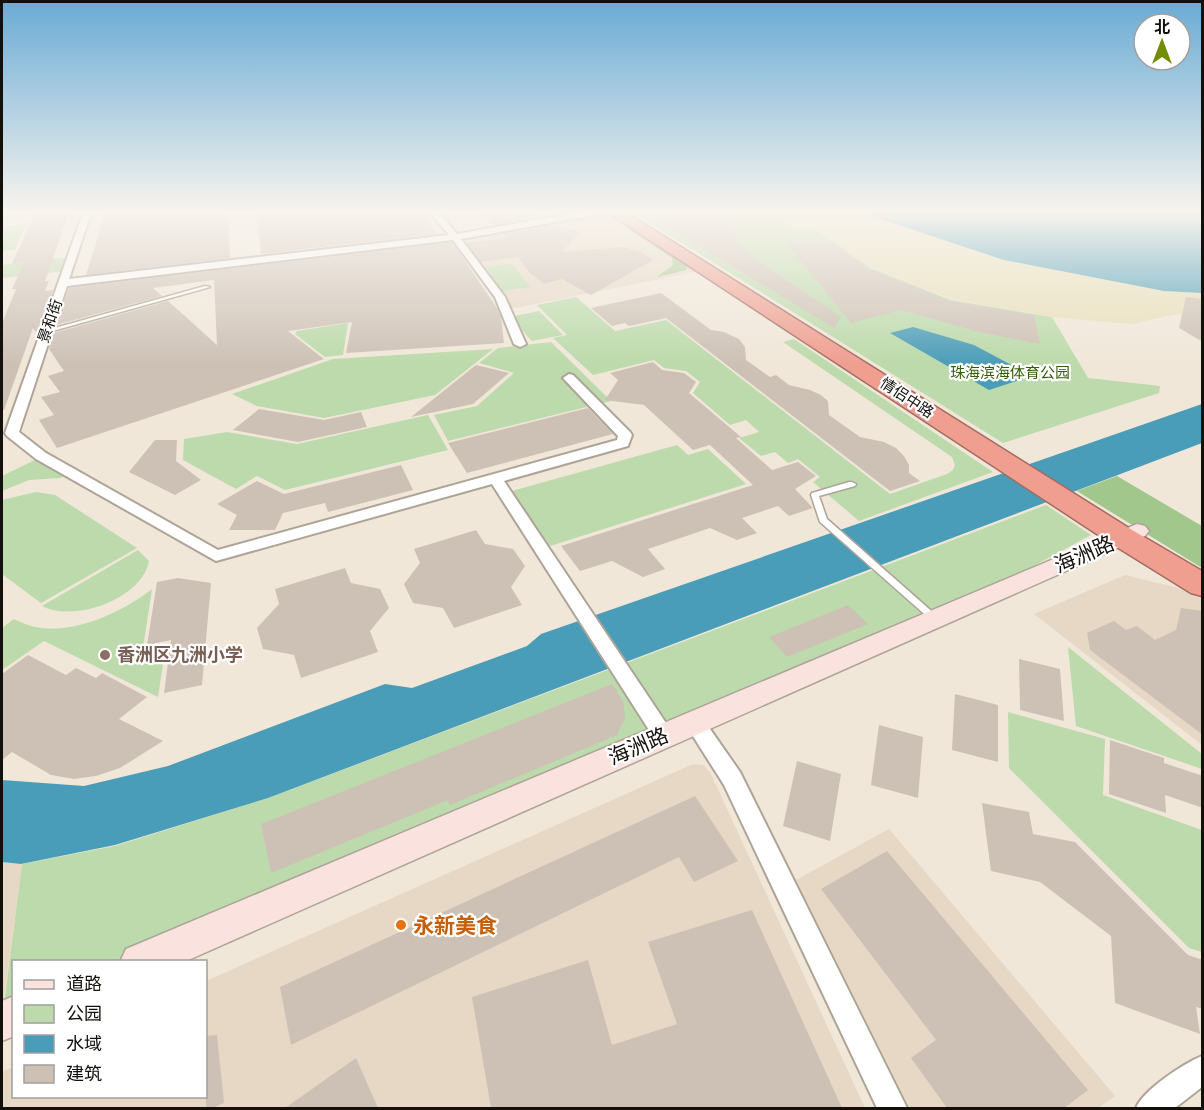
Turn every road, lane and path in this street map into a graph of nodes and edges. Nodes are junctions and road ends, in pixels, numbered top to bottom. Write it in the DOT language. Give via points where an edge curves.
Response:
graph roads {
  1 [pos="70,262"];
  2 [pos="244,262"];
  3 [pos="474,262"];
  4 [pos="695,262"];
  5 [pos="706,262"];
  6 [pos="63,283"];
  7 [pos="207,287"];
  8 [pos="47,330"];
  9 [pos="520,344"];
  10 [pos="569,378"];
  11 [pos="1015,461"];
  12 [pos="495,478"];
  13 [pos="852,484"];
  14 [pos="1129,534"];
  15 [pos="1203,573"];
  16 [pos="1203,585"];
  17 [pos="935,618"];
  18 [pos="694,722"];
  19 [pos="663,735"];
  20 [pos="144,960"];
  21 [pos="1203,1070"];
  22 [pos="892,1108"];
  23 [pos="1151,1108"];
  1 -- 6 [label="street, 景和街"];
  2 -- 6 [label="street"];
  3 -- 9 [label="street" via="500,297"];
  4 -- 11 [label="highway, 情侣中路"];
  5 -- 11 [label="highway, 情侣中路"];
  6 -- 8 [label="street, 景和街"];
  7 -- 8 [label="lane"];
  8 -- 12 [label="street, 景和街" via="12,433 41,456 216,556"];
  10 -- 12 [label="street" via="625,435 623,443"];
  11 -- 14 [label="highway, 情侣中路"];
  12 -- 19 [label="street"];
  13 -- 17 [label="lane" via="815,495 824,520"];
  14 -- 15 [label="highway, 情侣中路"];
  14 -- 16 [label="highway, 情侣中路"];
  14 -- 17 [label="street, 海洲路"];
  17 -- 18 [label="street, 海洲路"];
  18 -- 19 [label="street, 海洲路"];
  18 -- 22 [label="street" via="732,779"];
  19 -- 20 [label="street, 海洲路"];
  21 -- 23 [label="street"];
}
